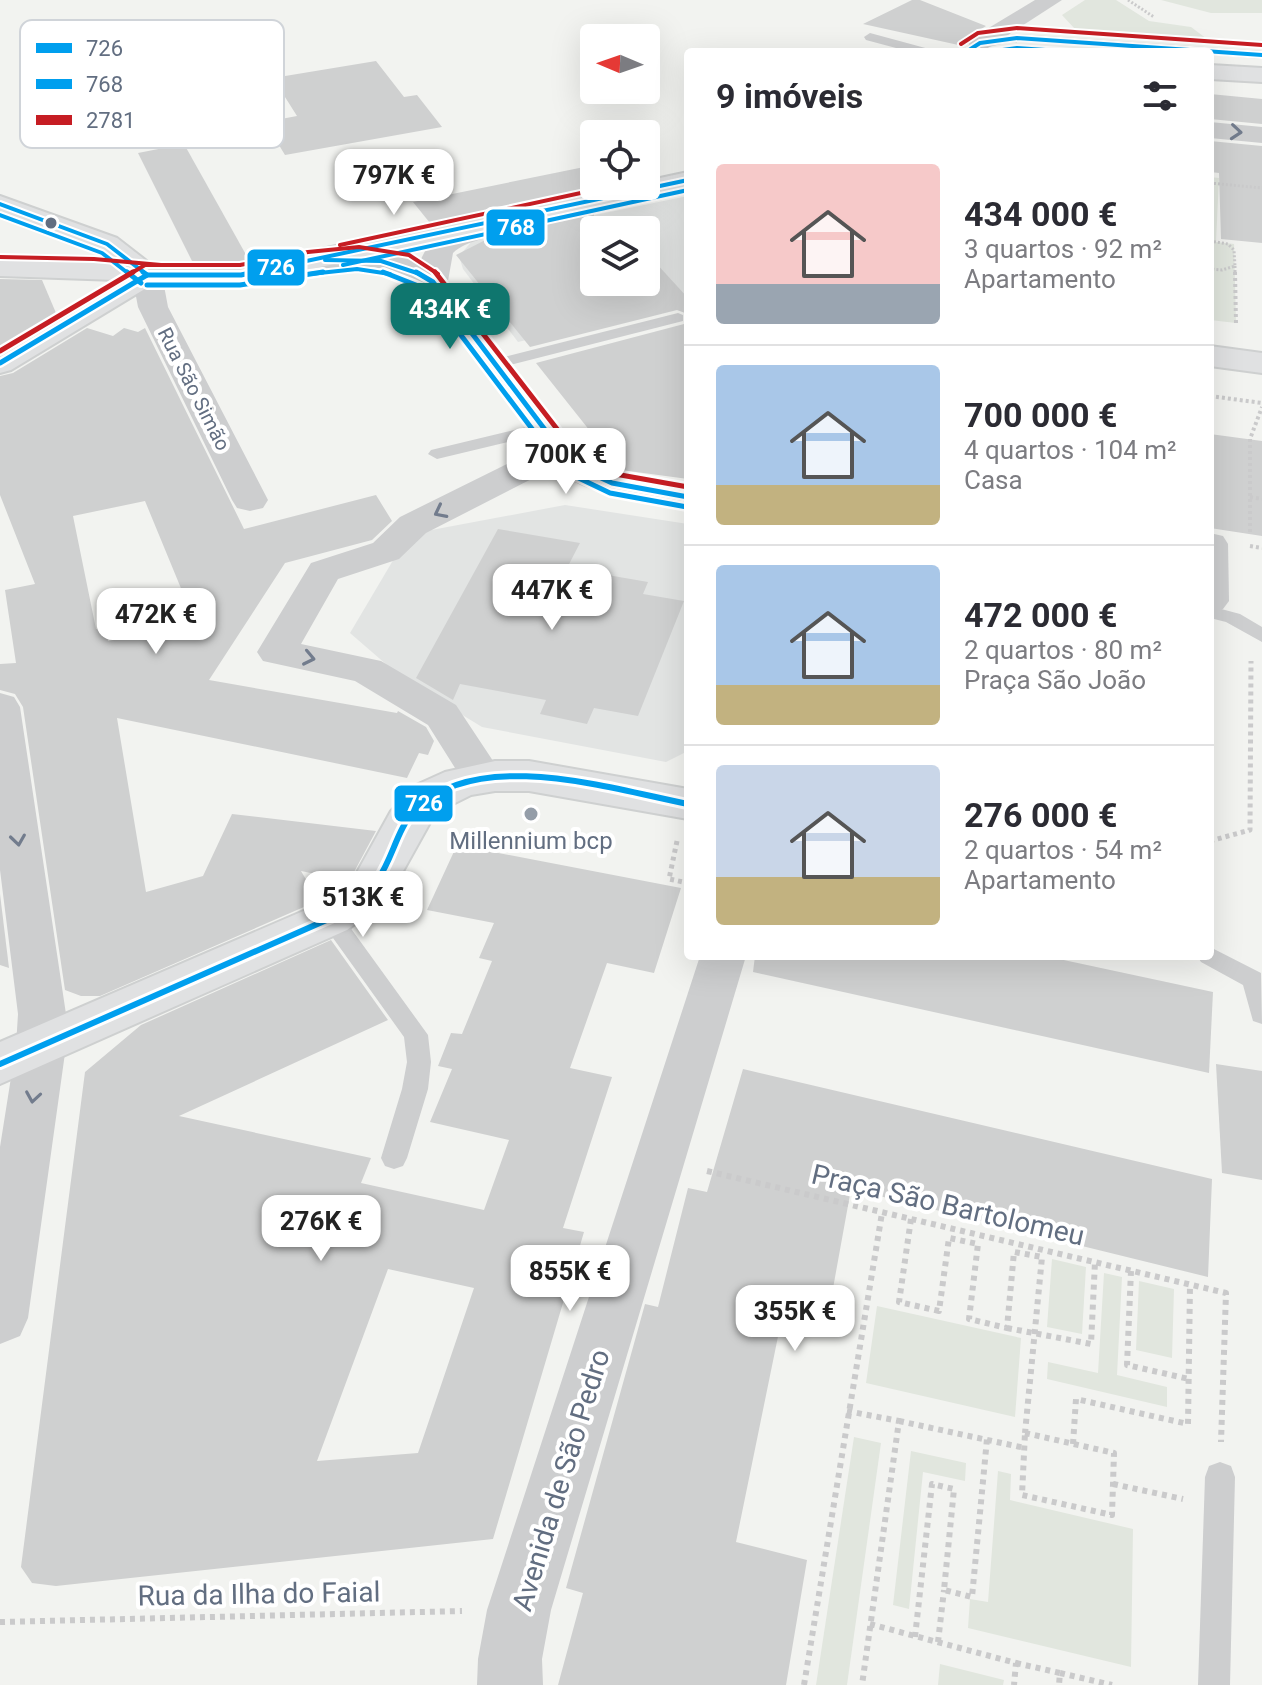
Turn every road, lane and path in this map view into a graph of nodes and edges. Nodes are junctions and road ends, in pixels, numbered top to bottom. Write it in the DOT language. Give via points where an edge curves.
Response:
graph roads {
  1 [pos="1051,0"];
  2 [pos="870,37"];
  3 [pos="973,47"];
  4 [pos="910,48"];
  5 [pos="1161,48"];
  6 [pos="1214,52"];
  7 [pos="1262,55"];
  8 [pos="1214,72"];
  9 [pos="1262,75"];
  10 [pos="1214,130"];
  11 [pos="1262,135"];
  12 [pos="684,181"];
  13 [pos="1214,183"];
  14 [pos="1262,188"];
  15 [pos="0,204"];
  16 [pos="490,225"];
  17 [pos="1214,242"];
  18 [pos="310,262"];
  19 [pos="1235,266"];
  20 [pos="0,267"];
  21 [pos="1214,269"];
  22 [pos="147,275"];
  23 [pos="433,282"];
  24 [pos="678,318"];
  25 [pos="1236,323"];
  26 [pos="1214,357"];
  27 [pos="0,363"];
  28 [pos="494,364"];
  29 [pos="1256,364"];
  30 [pos="1214,397"];
  31 [pos="1262,405"];
  32 [pos="551,440"];
  33 [pos="437,454"];
  34 [pos="684,496"];
  35 [pos="1250,497"];
  36 [pos="1262,499"];
  37 [pos="250,500"];
  38 [pos="1214,544"];
  39 [pos="1249,546"];
  40 [pos="1262,548"];
  41 [pos="1214,614"];
  42 [pos="1257,631"];
  43 [pos="0,707"];
  44 [pos="482,776"];
  45 [pos="684,804"];
  46 [pos="684,813"];
  47 [pos="1214,840"];
  48 [pos="684,882"];
  49 [pos="331,918"];
  50 [pos="1214,959"];
  51 [pos="722,960"];
  52 [pos="1262,1014"];
  53 [pos="20,1055"];
  54 [pos="394,1158"];
  55 [pos="660,1160"];
  56 [pos="882,1213"];
  57 [pos="911,1219"];
  58 [pos="1095,1262"];
  59 [pos="1131,1271"];
  60 [pos="1190,1285"];
  61 [pos="0,1318"];
  62 [pos="1007,1328"];
  63 [pos="1035,1332"];
  64 [pos="1189,1379"];
  65 [pos="847,1411"];
  66 [pos="899,1421"];
  67 [pos="1025,1433"];
  68 [pos="987,1439"];
  69 [pos="1073,1444"];
  70 [pos="1025,1448"];
  71 [pos="1220,1477"];
  72 [pos="1113,1484"];
  73 [pos="1143,1490"];
  74 [pos="944,1590"];
  75 [pos="519,1610"];
  76 [pos="0,1622"];
  77 [pos="870,1624"];
  78 [pos="915,1637"];
  79 [pos="938,1642"];
  80 [pos="1016,1663"];
  81 [pos="1060,1673"];
  82 [pos="510,1685"];
  83 [pos="804,1685"];
  84 [pos="862,1685"];
  85 [pos="1014,1685"];
  86 [pos="1059,1685"];
  87 [pos="1112,1685"];
  88 [pos="1214,1685"];
  1 -- 3 [label="street"];
  2 -- 4 [label="lane"];
  3 -- 5 [label="lane" via="1017,38"];
  6 -- 7 [label="lane"];
  8 -- 9 [label="main road"];
  10 -- 11 [label="street, one-way"];
  12 -- 16 [label="main road"];
  13 -- 14 [label="path"];
  15 -- 22 [label="main road" via="107,244"];
  16 -- 18 [label="main road"];
  16 -- 23 [label="street" via="441,247"];
  17 -- 19 [label="path" via="1234,250"];
  18 -- 22 [label="main road" via="241,275"];
  18 -- 23 [label="street" via="385,260 407,265"];
  19 -- 21 [label="path"];
  19 -- 25 [label="path"];
  20 -- 22 [label="main road"];
  22 -- 27 [label="main road"];
  22 -- 37 [label="street, Rua São Simão" via="153,307"];
  23 -- 28 [label="street"];
  24 -- 28 [label="lane"];
  26 -- 29 [label="main road"];
  28 -- 32 [label="street"];
  30 -- 31 [label="path"];
  31 -- 35 [label="path" via="1250,439"];
  32 -- 33 [label="lane"];
  32 -- 34 [label="street" via="571,464 595,479"];
  32 -- 44 [label="street, one-way" via="413,525 386,551 324,571 277,652 367,670 442,715"];
  35 -- 36 [label="path"];
  35 -- 39 [label="path"];
  38 -- 39 [label="path"];
  39 -- 40 [label="path"];
  41 -- 42 [label="lane"];
  42 -- 47 [label="path" via="1250,830"];
  43 -- 53 [label="street, one-way" via="42,1014"];
  44 -- 45 [label="main road" via="529,776"];
  44 -- 49 [label="main road" via="422,802 407,819 373,885"];
  46 -- 48 [label="path" via="669,879"];
  49 -- 53 [label="main road"];
  49 -- 54 [label="lane" via="416,1035 415,1089"];
  50 -- 52 [label="lane" via="1253,980"];
  51 -- 55 [label="street, Avenida de São Pedro"];
  53 -- 61 [label="street, one-way"];
  55 -- 56 [label="path, Praça São Bartolomeu"];
  55 -- 75 [label="street, Avenida de São Pedro"];
  56 -- 57 [label="path, Praça São Bartolomeu"];
  56 -- 65 [label="path"];
  57 -- 58 [label="path, Praça São Bartolomeu"];
  57 -- 62 [label="path" via="899,1302 939,1311 949,1238 978,1244 969,1319"];
  58 -- 59 [label="path, Praça São Bartolomeu"];
  58 -- 63 [label="path" via="1091,1344"];
  59 -- 60 [label="path, Praça São Bartolomeu"];
  59 -- 64 [label="path" via="1127,1365"];
  60 -- 64 [label="path"];
  60 -- 71 [label="path, Praça São Bartolomeu" via="1226,1293"];
  62 -- 63 [label="path"];
  62 -- 63 [label="path" via="1014,1252 1042,1257"];
  63 -- 67 [label="path"];
  64 -- 69 [label="path" via="1188,1424 1076,1399"];
  65 -- 66 [label="path"];
  65 -- 83 [label="path"];
  66 -- 68 [label="path"];
  66 -- 77 [label="path"];
  67 -- 69 [label="path"];
  67 -- 70 [label="path"];
  68 -- 70 [label="path"];
  68 -- 74 [label="path" via="972,1597"];
  69 -- 72 [label="path" via="1114,1453"];
  70 -- 72 [label="path" via="1022,1495 1112,1515"];
  71 -- 88 [label="lane"];
  72 -- 73 [label="path"];
  74 -- 78 [label="path" via="954,1489 932,1484"];
  74 -- 79 [label="path"];
  75 -- 76 [label="path, Rua da Ilha do Faial"];
  75 -- 82 [label="street, Avenida de São Pedro"];
  77 -- 78 [label="path"];
  77 -- 84 [label="path"];
  78 -- 79 [label="path"];
  79 -- 80 [label="path"];
  80 -- 81 [label="path"];
  80 -- 85 [label="path"];
  81 -- 86 [label="path"];
  81 -- 87 [label="path"];
}
